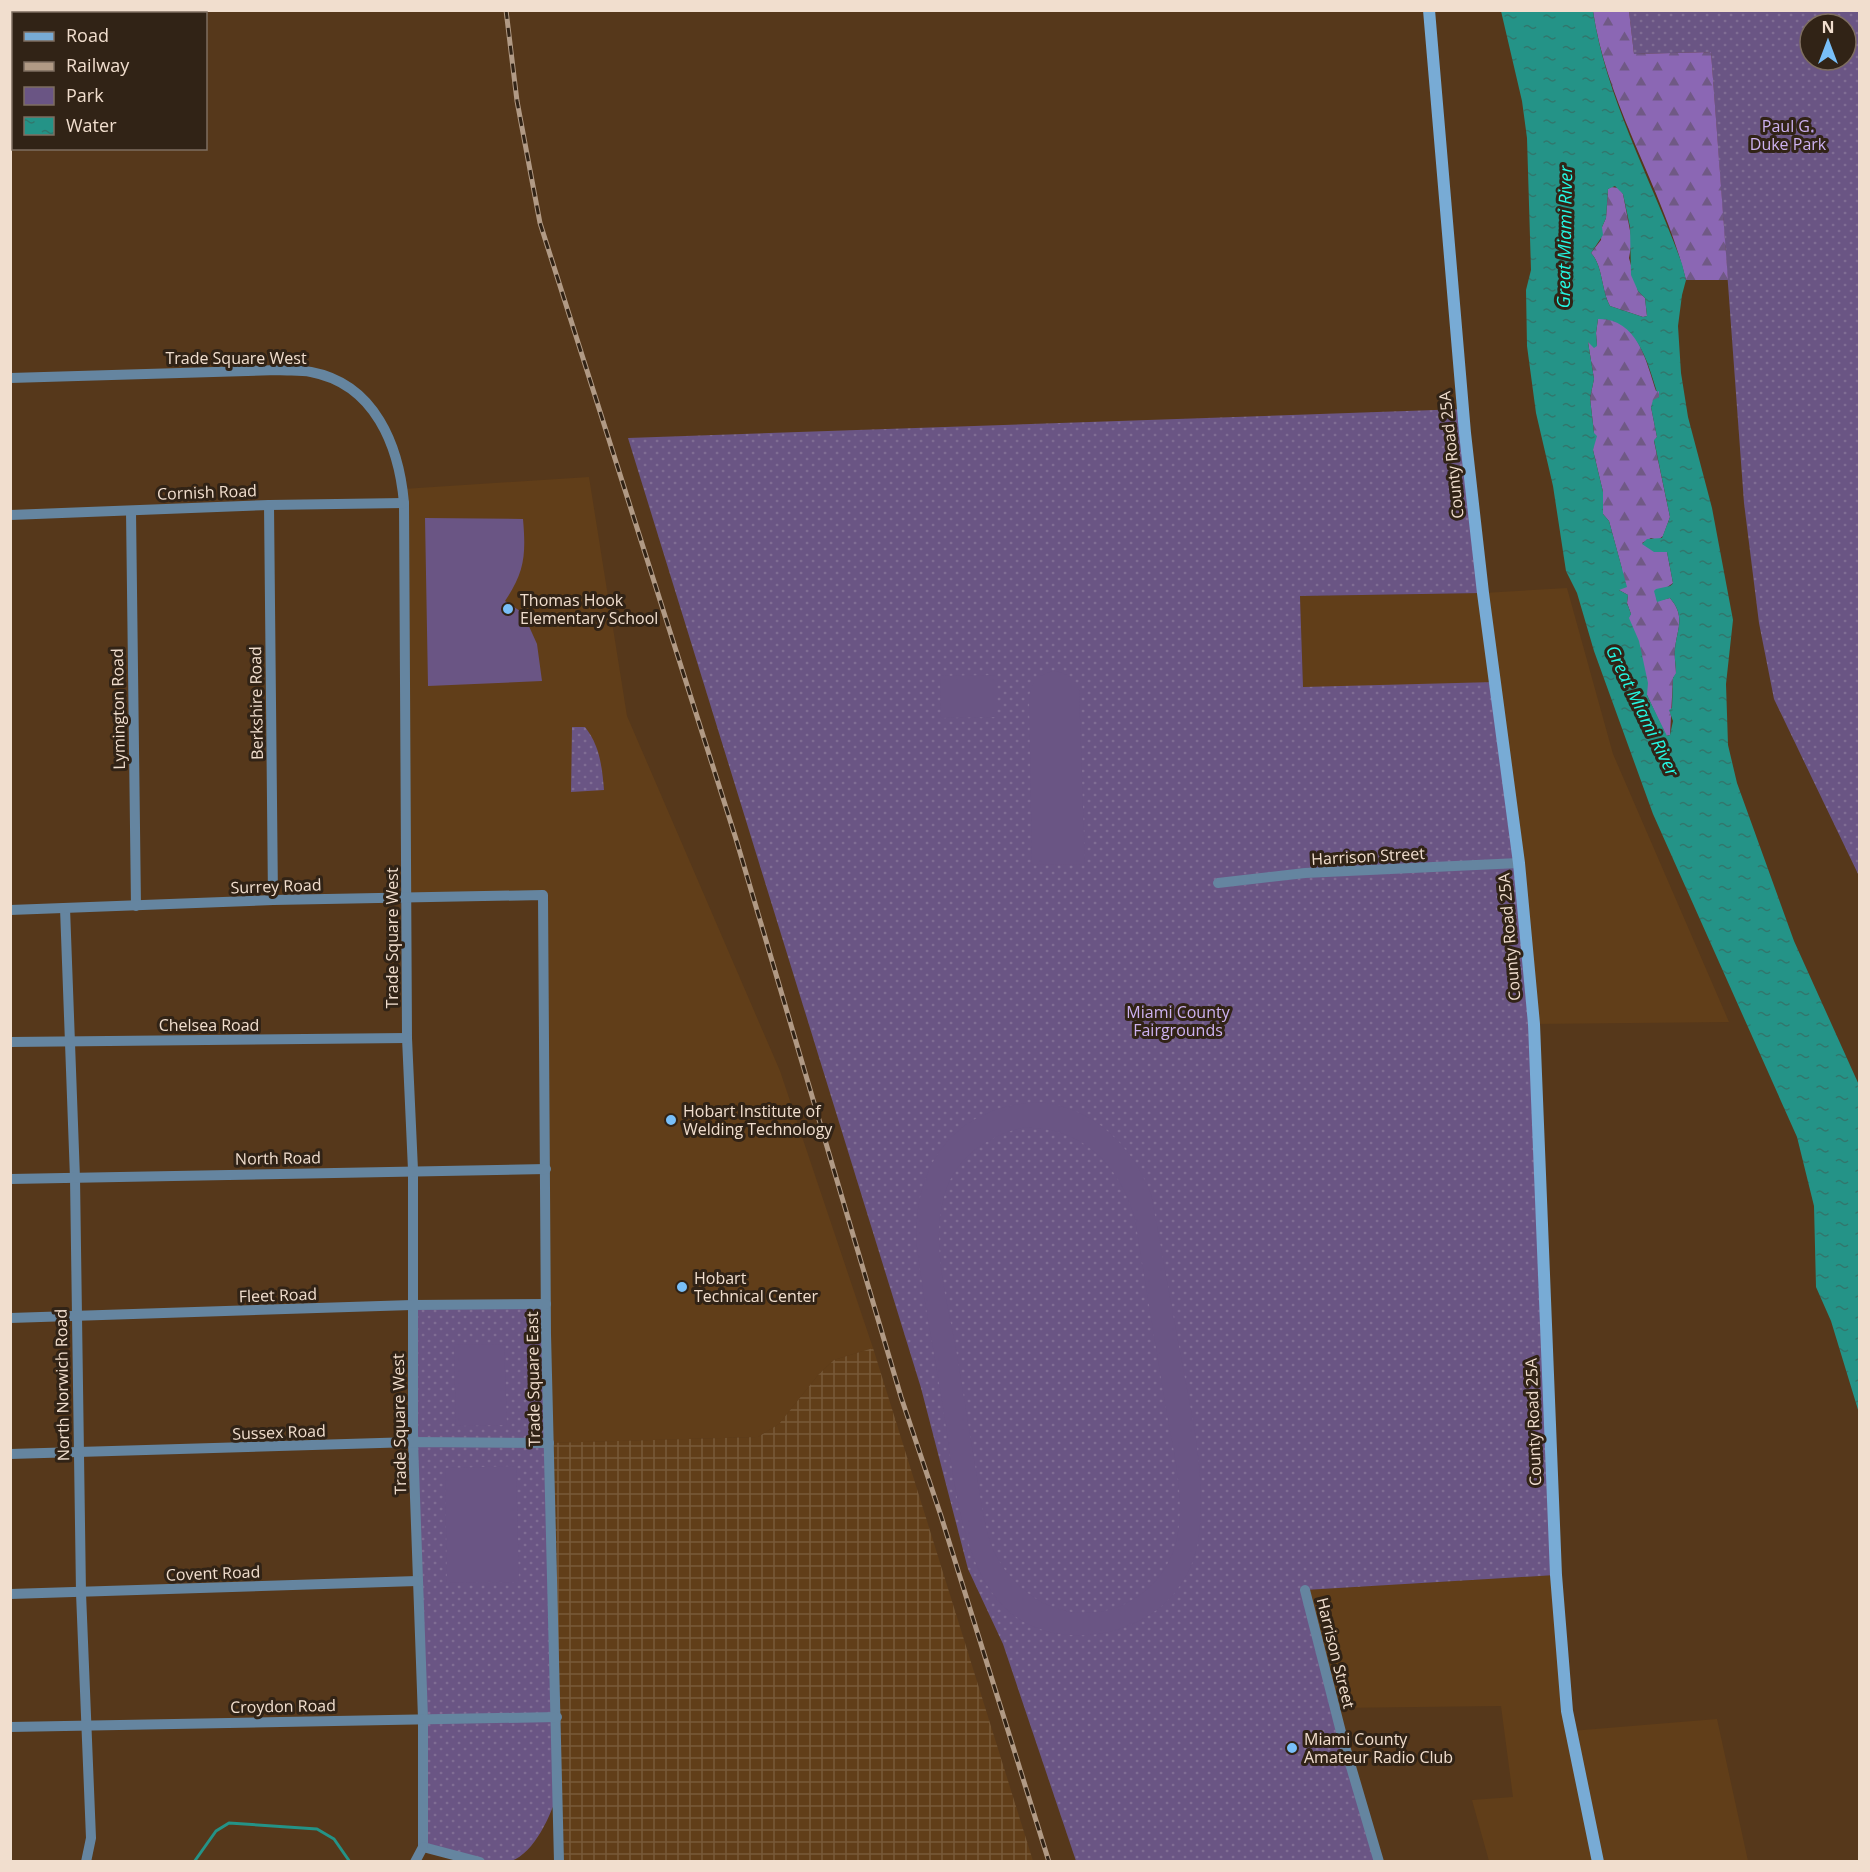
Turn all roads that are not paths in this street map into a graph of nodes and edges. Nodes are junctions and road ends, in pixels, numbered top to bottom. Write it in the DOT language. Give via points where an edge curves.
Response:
graph roads {
  1 [pos="1429,10"];
  2 [pos="10,378"];
  3 [pos="404,503"];
  4 [pos="269,505"];
  5 [pos="131,510"];
  6 [pos="10,515"];
  7 [pos="1519,863"];
  8 [pos="1218,883"];
  9 [pos="543,895"];
  10 [pos="408,898"];
  11 [pos="273,900"];
  12 [pos="136,906"];
  13 [pos="65,908"];
  14 [pos="10,910"];
  15 [pos="407,1038"];
  16 [pos="70,1041"];
  17 [pos="10,1042"];
  18 [pos="546,1169"];
  19 [pos="413,1170"];
  20 [pos="75,1178"];
  21 [pos="10,1179"];
  22 [pos="546,1304"];
  23 [pos="412,1305"];
  24 [pos="77,1317"];
  25 [pos="10,1318"];
  26 [pos="413,1442"];
  27 [pos="549,1443"];
  28 [pos="10,1454"];
  29 [pos="78,1454"];
  30 [pos="417,1581"];
  31 [pos="1305,1590"];
  32 [pos="81,1593"];
  33 [pos="10,1594"];
  34 [pos="557,1717"];
  35 [pos="423,1718"];
  36 [pos="87,1725"];
  37 [pos="10,1727"];
  38 [pos="423,1847"];
  39 [pos="86,1862"];
  40 [pos="415,1862"];
  41 [pos="480,1862"];
  42 [pos="559,1862"];
  43 [pos="1379,1862"];
  44 [pos="1598,1862"];
  1 -- 7 [label="main road, County Road 25A" via="1465,433"];
  2 -- 3 [label="street, Trade Square West" via="312,372 348,387 379,417 394,446 402,474"];
  3 -- 4 [label="street, Cornish Road"];
  3 -- 10 [label="street, Trade Square West"];
  4 -- 5 [label="street, Cornish Road"];
  4 -- 11 [label="street, Berkshire Road"];
  5 -- 6 [label="street, Cornish Road"];
  5 -- 12 [label="street, Lymington Road"];
  7 -- 8 [label="street, Harrison Street" via="1305,873"];
  7 -- 44 [label="main road, County Road 25A" via="1534,1024 1562,1654 1567,1710"];
  9 -- 10 [label="street, Surrey Road"];
  9 -- 18 [label="street, Trade Square East"];
  10 -- 11 [label="street, Surrey Road"];
  10 -- 15 [label="street, Trade Square West"];
  11 -- 12 [label="street, Surrey Road"];
  12 -- 13 [label="street, Surrey Road"];
  13 -- 14 [label="street, Surrey Road"];
  13 -- 16 [label="street, North Norwich Road"];
  15 -- 16 [label="street, Chelsea Road"];
  15 -- 19 [label="street, Trade Square West"];
  16 -- 17 [label="street, Chelsea Road"];
  16 -- 20 [label="street, North Norwich Road"];
  18 -- 19 [label="street, North Road"];
  18 -- 22 [label="street, Trade Square East"];
  19 -- 20 [label="street, North Road"];
  19 -- 23 [label="street, Trade Square West"];
  20 -- 21 [label="street, North Road"];
  20 -- 24 [label="street, North Norwich Road"];
  22 -- 23 [label="street, Fleet Road"];
  22 -- 27 [label="street, Trade Square East"];
  23 -- 24 [label="street, Fleet Road"];
  23 -- 26 [label="street, Trade Square West"];
  24 -- 25 [label="street, Fleet Road"];
  24 -- 29 [label="street, North Norwich Road"];
  26 -- 27 [label="street, Sussex Road"];
  26 -- 29 [label="street, Sussex Road"];
  26 -- 30 [label="street, Trade Square West"];
  27 -- 34 [label="street, Trade Square East"];
  28 -- 29 [label="street, Sussex Road"];
  29 -- 32 [label="street, North Norwich Road"];
  30 -- 32 [label="street, Covent Road"];
  30 -- 35 [label="street, Trade Square West"];
  31 -- 43 [label="street, Harrison Street"];
  32 -- 33 [label="street, Covent Road"];
  32 -- 36 [label="street, North Norwich Road"];
  34 -- 35 [label="street, Croydon Road"];
  34 -- 42 [label="street, Trade Square East"];
  35 -- 36 [label="street, Croydon Road"];
  35 -- 38 [label="street, Trade Square West"];
  36 -- 37 [label="street, Croydon Road"];
  36 -- 39 [label="street, North Norwich Road" via="91,1838"];
  38 -- 40 [label="street"];
  38 -- 41 [label="street"];
}
